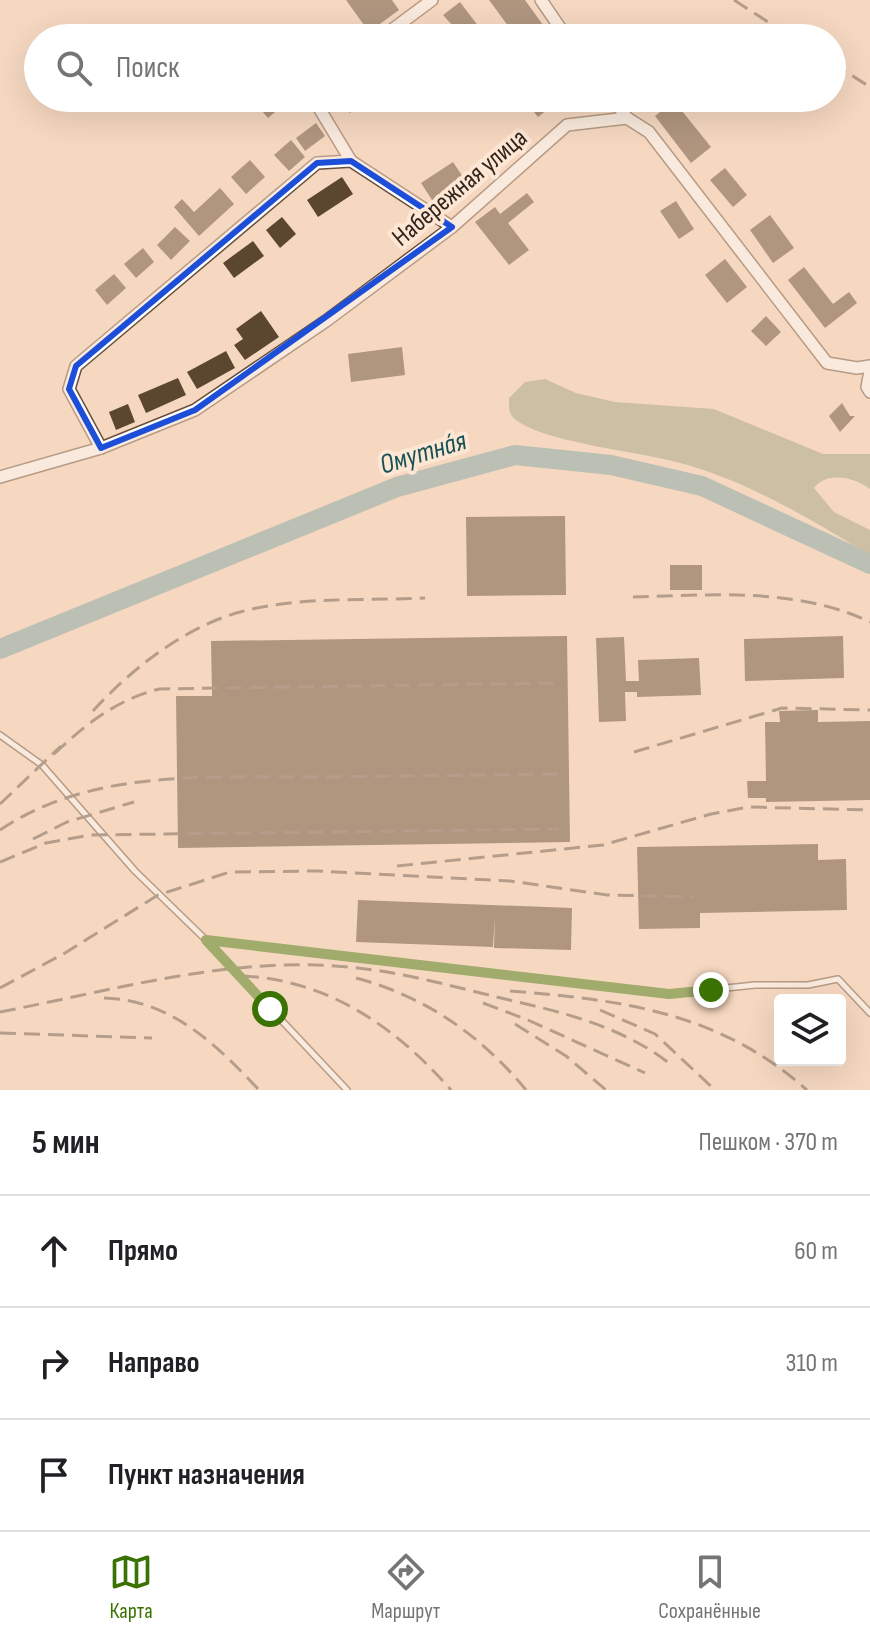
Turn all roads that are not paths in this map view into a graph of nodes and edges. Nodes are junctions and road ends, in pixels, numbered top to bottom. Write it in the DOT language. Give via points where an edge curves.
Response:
graph roads {
  1 [pos="432,0"];
  2 [pos="541,0"];
  3 [pos="400,24"];
  4 [pos="557,24"];
  5 [pos="321,112"];
  6 [pos="622,112"];
  7 [pos="627,118"];
  8 [pos="351,161"];
  9 [pos="452,227"];
  10 [pos="870,368"];
  11 [pos="870,392"];
  12 [pos="101,448"];
  13 [pos="0,477"];
  14 [pos="0,735"];
  15 [pos="206,940"];
  16 [pos="870,1013"];
  17 [pos="347,1090"];
  1 -- 3 [label="street"];
  2 -- 4 [label="street"];
  5 -- 8 [label="street"];
  6 -- 7 [label="street"];
  7 -- 9 [label="street, Набережная улица" via="567,125"];
  7 -- 10 [label="street" via="649,132 827,363"];
  8 -- 9 [label="street"];
  8 -- 12 [label="street" via="317,163 76,366 69,389"];
  9 -- 12 [label="street, Набережная улица" via="195,410"];
  10 -- 11 [label="street"];
  12 -- 13 [label="street, Набережная улица"];
  14 -- 15 [label="lane" via="42,765 135,871"];
  15 -- 16 [label="lane" via="669,994 838,979"];
  15 -- 17 [label="lane"];
}
